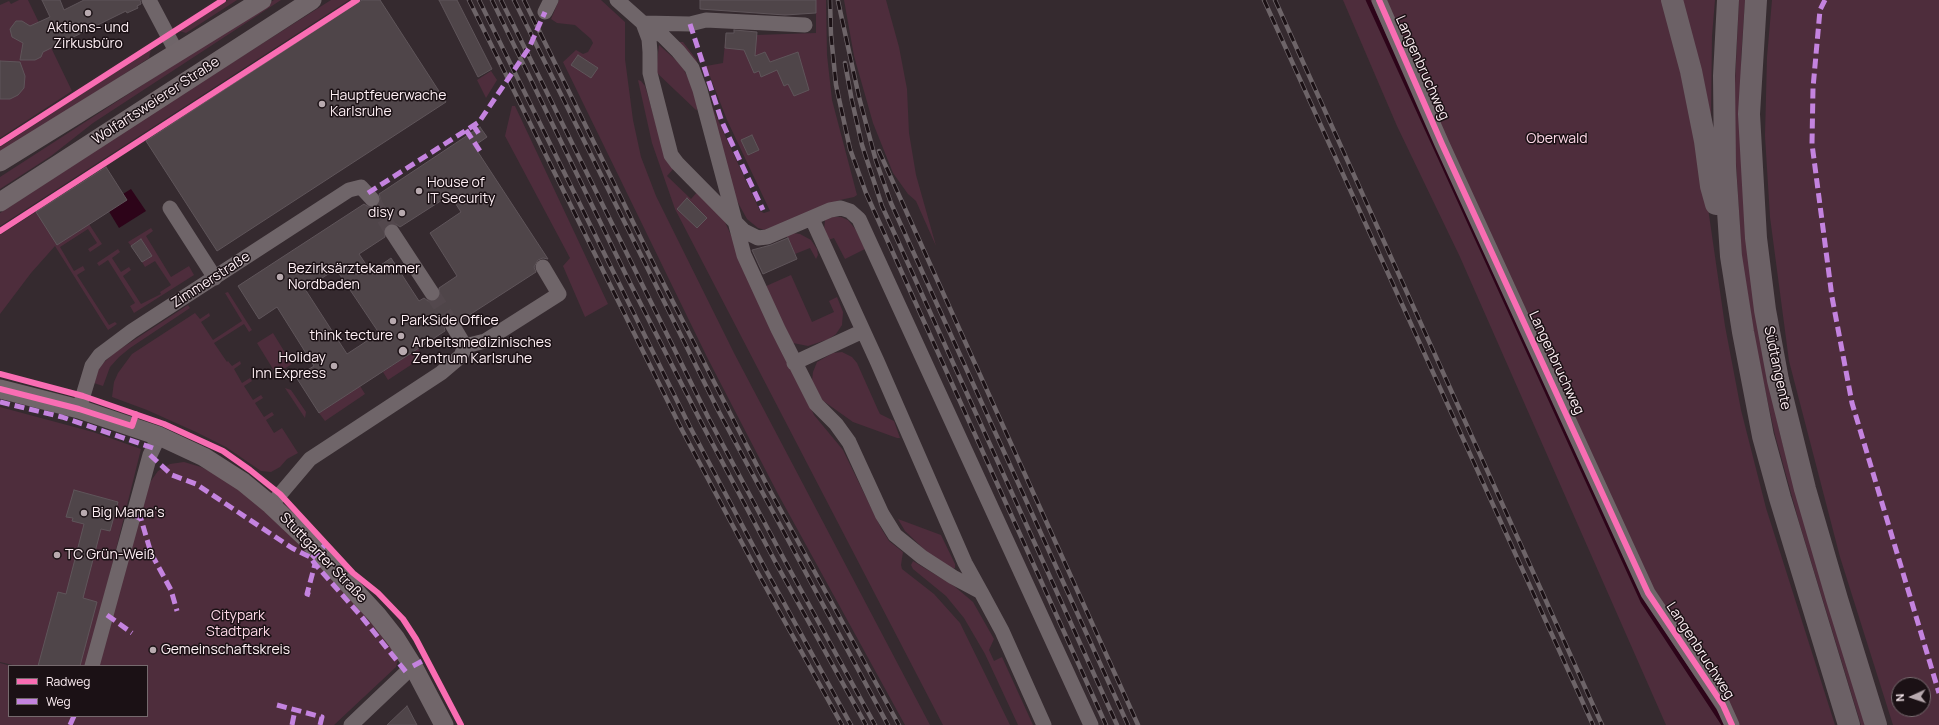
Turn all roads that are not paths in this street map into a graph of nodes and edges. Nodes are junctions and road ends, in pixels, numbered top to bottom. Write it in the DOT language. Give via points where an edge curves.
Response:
graph roads {
  1 [pos="149,0"];
  2 [pos="262,0"];
  3 [pos="312,0"];
  4 [pos="617,0"];
  5 [pos="1379,0"];
  6 [pos="1672,0"];
  7 [pos="1728,0"];
  8 [pos="1756,0"];
  9 [pos="643,23"];
  10 [pos="805,25"];
  11 [pos="177,54"];
  12 [pos="0,162"];
  13 [pos="372,199"];
  14 [pos="0,202"];
  15 [pos="170,208"];
  16 [pos="812,219"];
  17 [pos="735,220"];
  18 [pos="392,232"];
  19 [pos="1731,256"];
  20 [pos="543,267"];
  21 [pos="215,278"];
  22 [pos="432,293"];
  23 [pos="453,326"];
  24 [pos="863,331"];
  25 [pos="465,346"];
  26 [pos="794,363"];
  27 [pos="0,389"];
  28 [pos="79,409"];
  29 [pos="159,436"];
  30 [pos="272,505"];
  31 [pos="981,592"];
  32 [pos="92,665"];
  33 [pos="413,666"];
  34 [pos="351,725"];
  35 [pos="444,725"];
  36 [pos="1044,725"];
  37 [pos="1091,725"];
  38 [pos="1732,725"];
  39 [pos="1849,725"];
  40 [pos="1876,725"];
  1 -- 11 [label="street"];
  2 -- 11 [label="main road, Wolfartsweierer Straße"];
  3 -- 14 [label="main road, Wolfartsweierer Straße"];
  4 -- 9 [label="street"];
  5 -- 38 [label="street, Langenbruchweg" via="1442,144 1648,593 1723,705"];
  6 -- 19 [label="highway" via="1691,71 1711,186"];
  7 -- 19 [label="highway, Südtangente" via="1723,113"];
  8 -- 40 [label="highway, Südtangente" via="1749,121 1756,238 1765,310 1778,380 1806,490"];
  9 -- 10 [label="street" via="690,24 706,20"];
  9 -- 17 [label="street" via="662,36 692,68"];
  9 -- 17 [label="street" via="649,40 650,73 671,155"];
  11 -- 12 [label="main road, Wolfartsweierer Straße"];
  13 -- 21 [label="street, Zimmerstraße" via="361,186 350,190"];
  15 -- 21 [label="street"];
  16 -- 17 [label="street" via="758,238 744,231"];
  16 -- 24 [label="street"];
  16 -- 37 [label="street" via="830,210 841,208 850,211 863,225"];
  17 -- 26 [label="street" via="744,255"];
  18 -- 22 [label="street"];
  19 -- 39 [label="highway, Südtangente" via="1742,332 1763,436"];
  20 -- 25 [label="street" via="559,294 485,341"];
  21 -- 28 [label="street, Zimmerstraße" via="132,331 100,355 92,366"];
  23 -- 25 [label="street"];
  24 -- 26 [label="street"];
  24 -- 31 [label="street" via="965,563"];
  25 -- 30 [label="street" via="461,356 441,373 310,459"];
  26 -- 31 [label="street" via="816,404 849,442 882,514 895,534 922,557"];
  27 -- 28 [label="main road, Stuttgarter Straße"];
  28 -- 29 [label="main road, Stuttgarter Straße"];
  29 -- 30 [label="main road, Stuttgarter Straße" via="218,466"];
  29 -- 32 [label="street" via="147,466"];
  30 -- 33 [label="main road, Stuttgarter Straße" via="306,538 377,616"];
  31 -- 36 [label="street" via="1002,630"];
  33 -- 34 [label="street"];
  33 -- 35 [label="main road, Stuttgarter Straße"];
}
